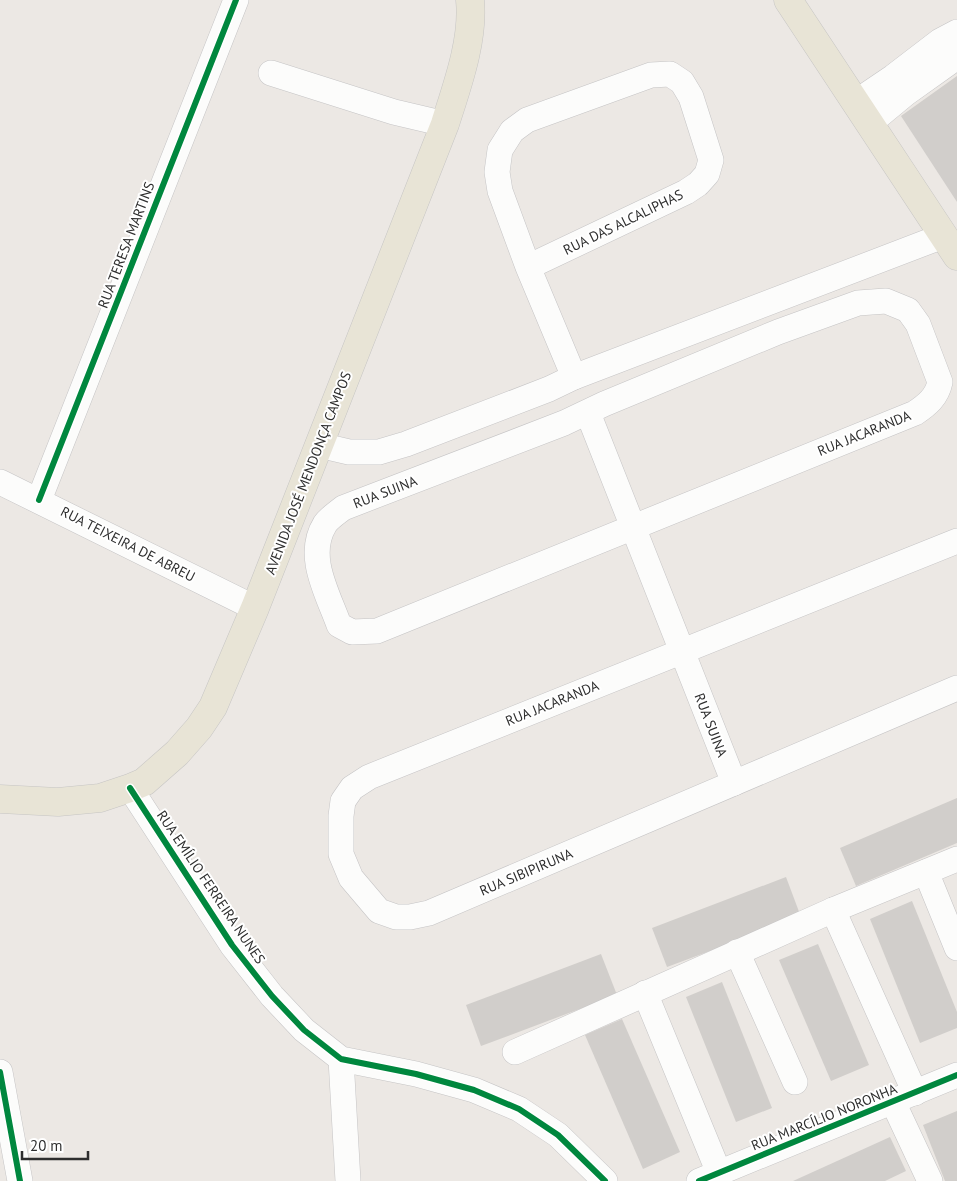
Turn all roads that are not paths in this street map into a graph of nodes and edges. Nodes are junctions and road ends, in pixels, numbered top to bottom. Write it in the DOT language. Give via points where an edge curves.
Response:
graph roads {
  1 [pos="236,0"];
  2 [pos="470,0"];
  3 [pos="788,0"];
  4 [pos="957,32"];
  5 [pos="957,57"];
  6 [pos="270,73"];
  7 [pos="863,113"];
  8 [pos="445,124"];
  9 [pos="950,246"];
  10 [pos="528,267"];
  11 [pos="581,375"];
  12 [pos="548,389"];
  13 [pos="596,409"];
  14 [pos="564,423"];
  15 [pos="319,446"];
  16 [pos="0,482"];
  17 [pos="39,500"];
  18 [pos="633,527"];
  19 [pos="957,541"];
  20 [pos="255,608"];
  21 [pos="682,651"];
  22 [pos="957,688"];
  23 [pos="734,783"];
  24 [pos="130,788"];
  25 [pos="0,800"];
  26 [pos="341,854"];
  27 [pos="957,859"];
  28 [pos="926,872"];
  29 [pos="833,910"];
  30 [pos="957,948"];
  31 [pos="737,952"];
  32 [pos="645,993"];
  33 [pos="515,1052"];
  34 [pos="340,1059"];
  35 [pos="0,1072"];
  36 [pos="957,1075"];
  37 [pos="794,1082"];
  38 [pos="904,1098"];
  39 [pos="709,1177"];
  40 [pos="20,1181"];
  41 [pos="348,1181"];
  42 [pos="605,1181"];
  43 [pos="930,1181"];
  1 -- 17 [label="street, RUA TERESA MARTINS"];
  2 -- 8 [label="main road, AVENIDA JOSÉ MENDONÇA CAMPOS" via="464,66"];
  3 -- 7 [label="main road"];
  4 -- 7 [label="street" via="893,77"];
  5 -- 7 [label="street" via="905,94"];
  6 -- 8 [label="street" via="394,112"];
  7 -- 9 [label="main road"];
  8 -- 15 [label="main road, AVENIDA JOSÉ MENDONÇA CAMPOS"];
  9 -- 11 [label="street"];
  10 -- 10 [label="street, RUA DAS ALCALIPHAS" via="500,191 497,172 500,150 512,131 527,120 651,76 670,74 682,82 691,97 711,160 707,174 686,192"];
  10 -- 11 [label="street, RUA DAS ALCALIPHAS"];
  11 -- 12 [label="street"];
  11 -- 13 [label="street, RUA DAS ALCALIPHAS" via="600,390"];
  12 -- 14 [label="street"];
  12 -- 15 [label="street" via="379,452 349,452"];
  13 -- 14 [label="street, RUA SUINA"];
  13 -- 18 [label="street, RUA SUINA"];
  13 -- 18 [label="street, RUA JACARANDA" via="778,332 858,303 886,301 908,310 918,324 940,382 938,392 915,414"];
  14 -- 18 [label="street, RUA SUINA" via="343,508 326,523 318,540 317,563 339,625 352,632 377,630"];
  15 -- 20 [label="main road, AVENIDA JOSÉ MENDONÇA CAMPOS"];
  16 -- 17 [label="street, RUA TEIXEIRA DE ABREU"];
  17 -- 20 [label="street, RUA TEIXEIRA DE ABREU"];
  18 -- 21 [label="street, RUA SUINA"];
  19 -- 21 [label="street, RUA JACARANDA"];
  20 -- 24 [label="main road, AVENIDA JOSÉ MENDONÇA CAMPOS" via="213,707 199,728 164,765 144,782"];
  21 -- 23 [label="street, RUA SUINA"];
  21 -- 26 [label="street, RUA JACARANDA" via="368,777 352,788 344,802"];
  22 -- 23 [label="street"];
  23 -- 26 [label="street, RUA SIBIPIRUNA" via="430,913 410,917 396,917 379,911 351,878"];
  24 -- 25 [label="main road, AVENIDA JOSÉ MENDONÇA CAMPOS" via="100,798 58,802"];
  24 -- 34 [label="street, RUA EMÍLIO FERREIRA NUNES" via="232,945 304,1030"];
  27 -- 28 [label="street"];
  28 -- 29 [label="street"];
  28 -- 30 [label="street"];
  29 -- 31 [label="street"];
  29 -- 38 [label="street"];
  31 -- 32 [label="street"];
  31 -- 37 [label="street"];
  32 -- 33 [label="street"];
  32 -- 39 [label="street"];
  34 -- 41 [label="street"];
  34 -- 42 [label="street, RUA EMÍLIO FERREIRA NUNES" via="416,1074 466,1088 519,1109 558,1135"];
  35 -- 40 [label="street"];
  36 -- 38 [label="street, RUA MARCÍLIO NORONHA"];
  38 -- 39 [label="street, RUA MARCÍLIO NORONHA"];
  38 -- 43 [label="street"];
}
